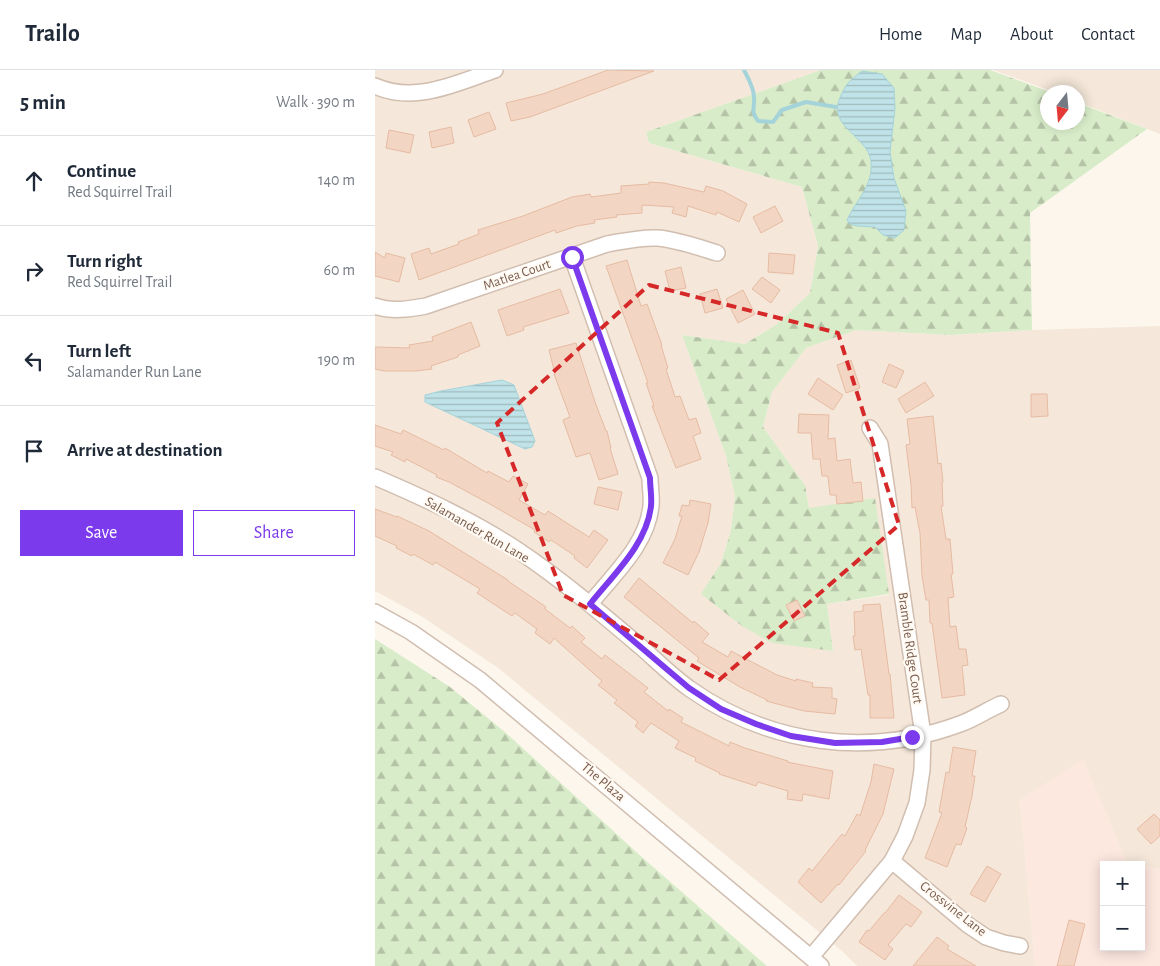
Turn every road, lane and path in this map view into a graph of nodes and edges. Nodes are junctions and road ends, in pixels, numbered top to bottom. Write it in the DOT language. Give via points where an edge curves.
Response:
graph roads {
  1 [pos="495,70"];
  2 [pos="375,86"];
  3 [pos="717,253"];
  4 [pos="572,257"];
  5 [pos="375,306"];
  6 [pos="870,428"];
  7 [pos="375,477"];
  8 [pos="590,604"];
  9 [pos="375,612"];
  10 [pos="1001,704"];
  11 [pos="923,735"];
  12 [pos="892,861"];
  13 [pos="1020,946"];
  14 [pos="816,962"];
  1 -- 2 [label="street" via="429,92 391,92"];
  3 -- 4 [label="street, Matlea Court" via="657,238 607,244"];
  4 -- 5 [label="street, Matlea Court" via="426,306 407,310"];
  4 -- 8 [label="street" via="650,478 651,506 637,546"];
  6 -- 11 [label="street, Bramble Ridge Court" via="880,444"];
  7 -- 8 [label="street, Salamander Run Lane" via="467,520 512,547"];
  8 -- 11 [label="street, Salamander Run Lane" via="689,688 721,709 756,724 791,736 835,743 882,742"];
  9 -- 14 [label="street, The Plaza" via="411,632 480,680"];
  10 -- 11 [label="street, Salamander Run Lane" via="961,724"];
  11 -- 12 [label="street, Bramble Ridge Court" via="917,802"];
  12 -- 13 [label="street, Crossvine Lane" via="968,925 987,937"];
  12 -- 14 [label="street, Bramble Ridge Court"];
}
